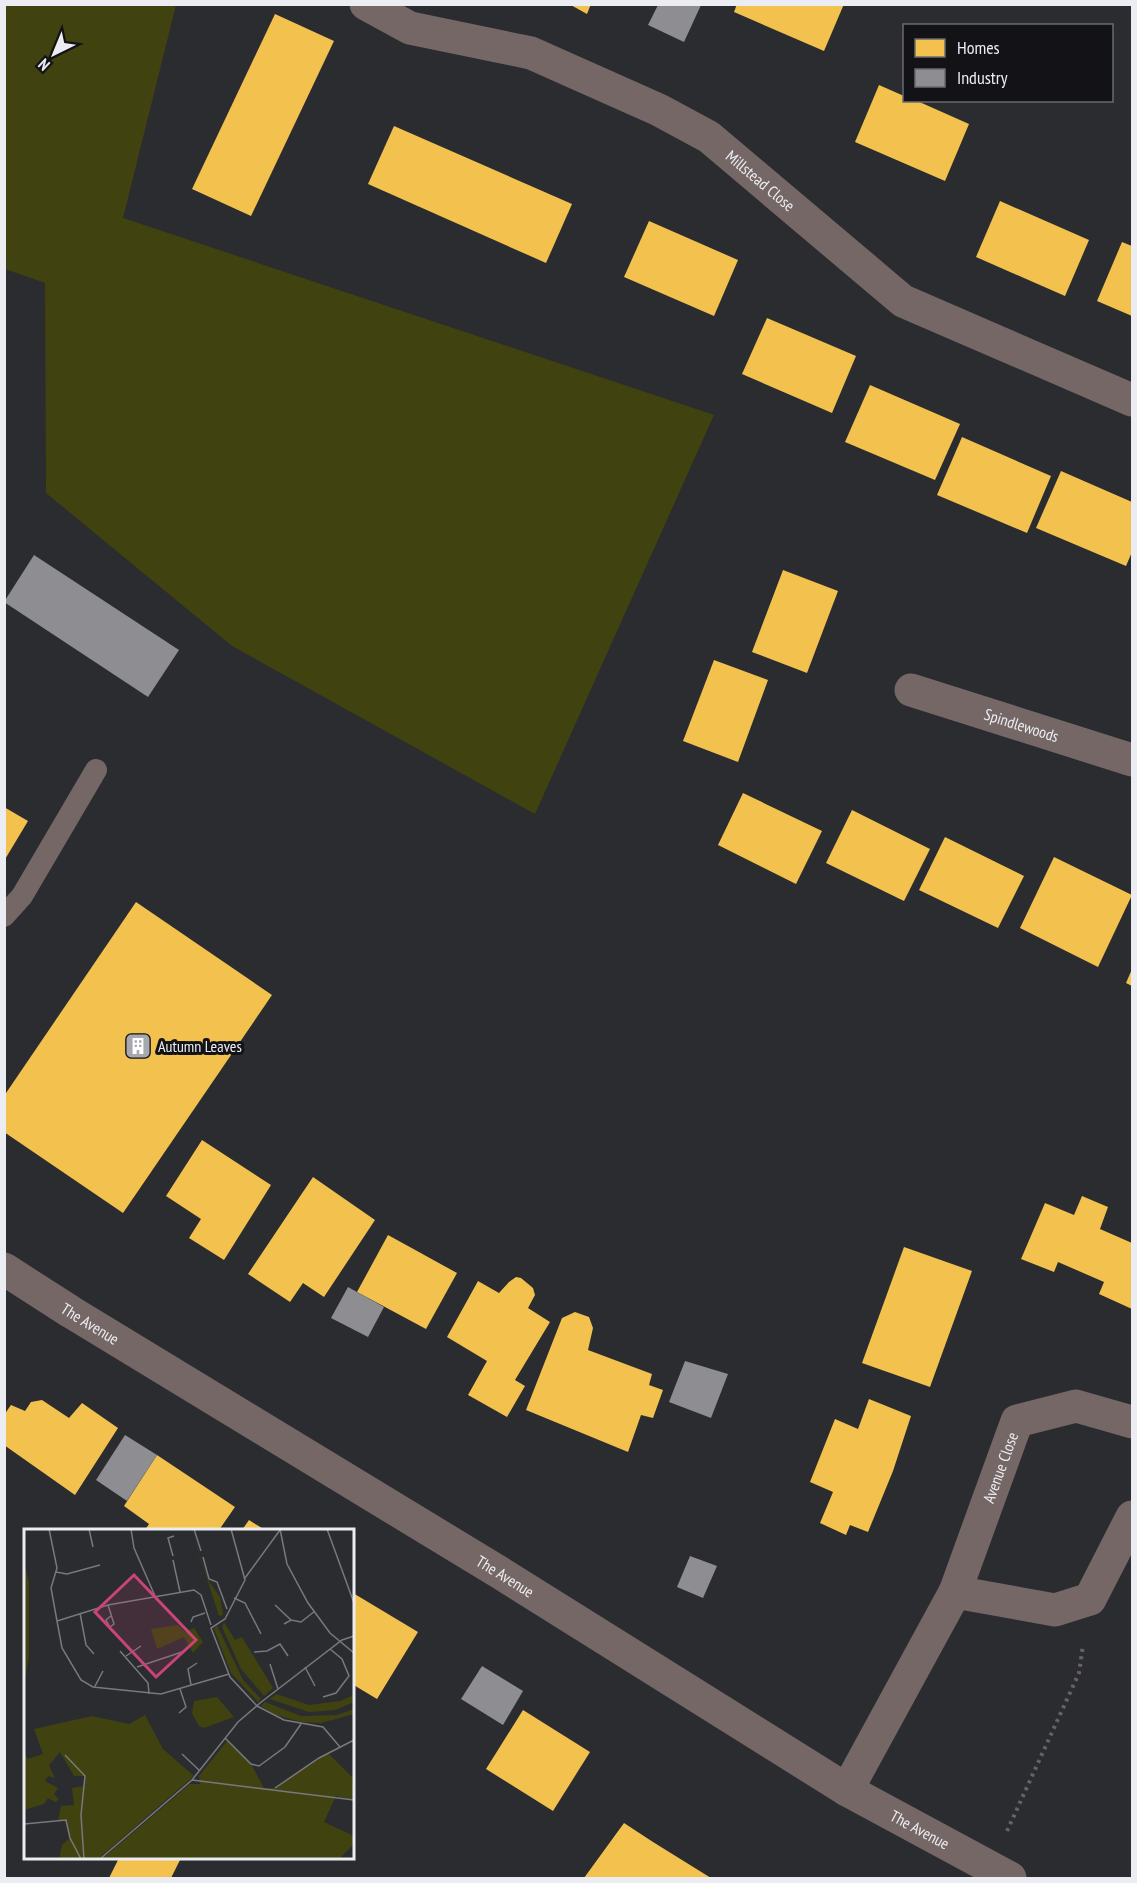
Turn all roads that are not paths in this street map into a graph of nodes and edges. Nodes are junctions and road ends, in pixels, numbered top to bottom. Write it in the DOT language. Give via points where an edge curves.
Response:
graph roads {
  1 [pos="366,4"];
  2 [pos="1132,400"];
  3 [pos="911,690"];
  4 [pos="1132,760"];
  5 [pos="96,770"];
  6 [pos="4,916"];
  7 [pos="4,1269"];
  8 [pos="1132,1422"];
  9 [pos="1132,1517"];
  10 [pos="955,1592"];
  11 [pos="848,1790"];
  12 [pos="1001,1873"];
  1 -- 2 [label="street, Millstead Close" via="410,28 531,53 659,110 709,137 903,301"];
  3 -- 4 [label="street, Spindlewoods"];
  5 -- 6 [label="lane" via="22,896"];
  7 -- 11 [label="street, The Avenue"];
  8 -- 10 [label="street, Avenue Close" via="1076,1406 1017,1421"];
  9 -- 10 [label="street" via="1090,1599 1055,1610"];
  10 -- 11 [label="street, Avenue Close"];
  11 -- 12 [label="street, The Avenue"];
}
